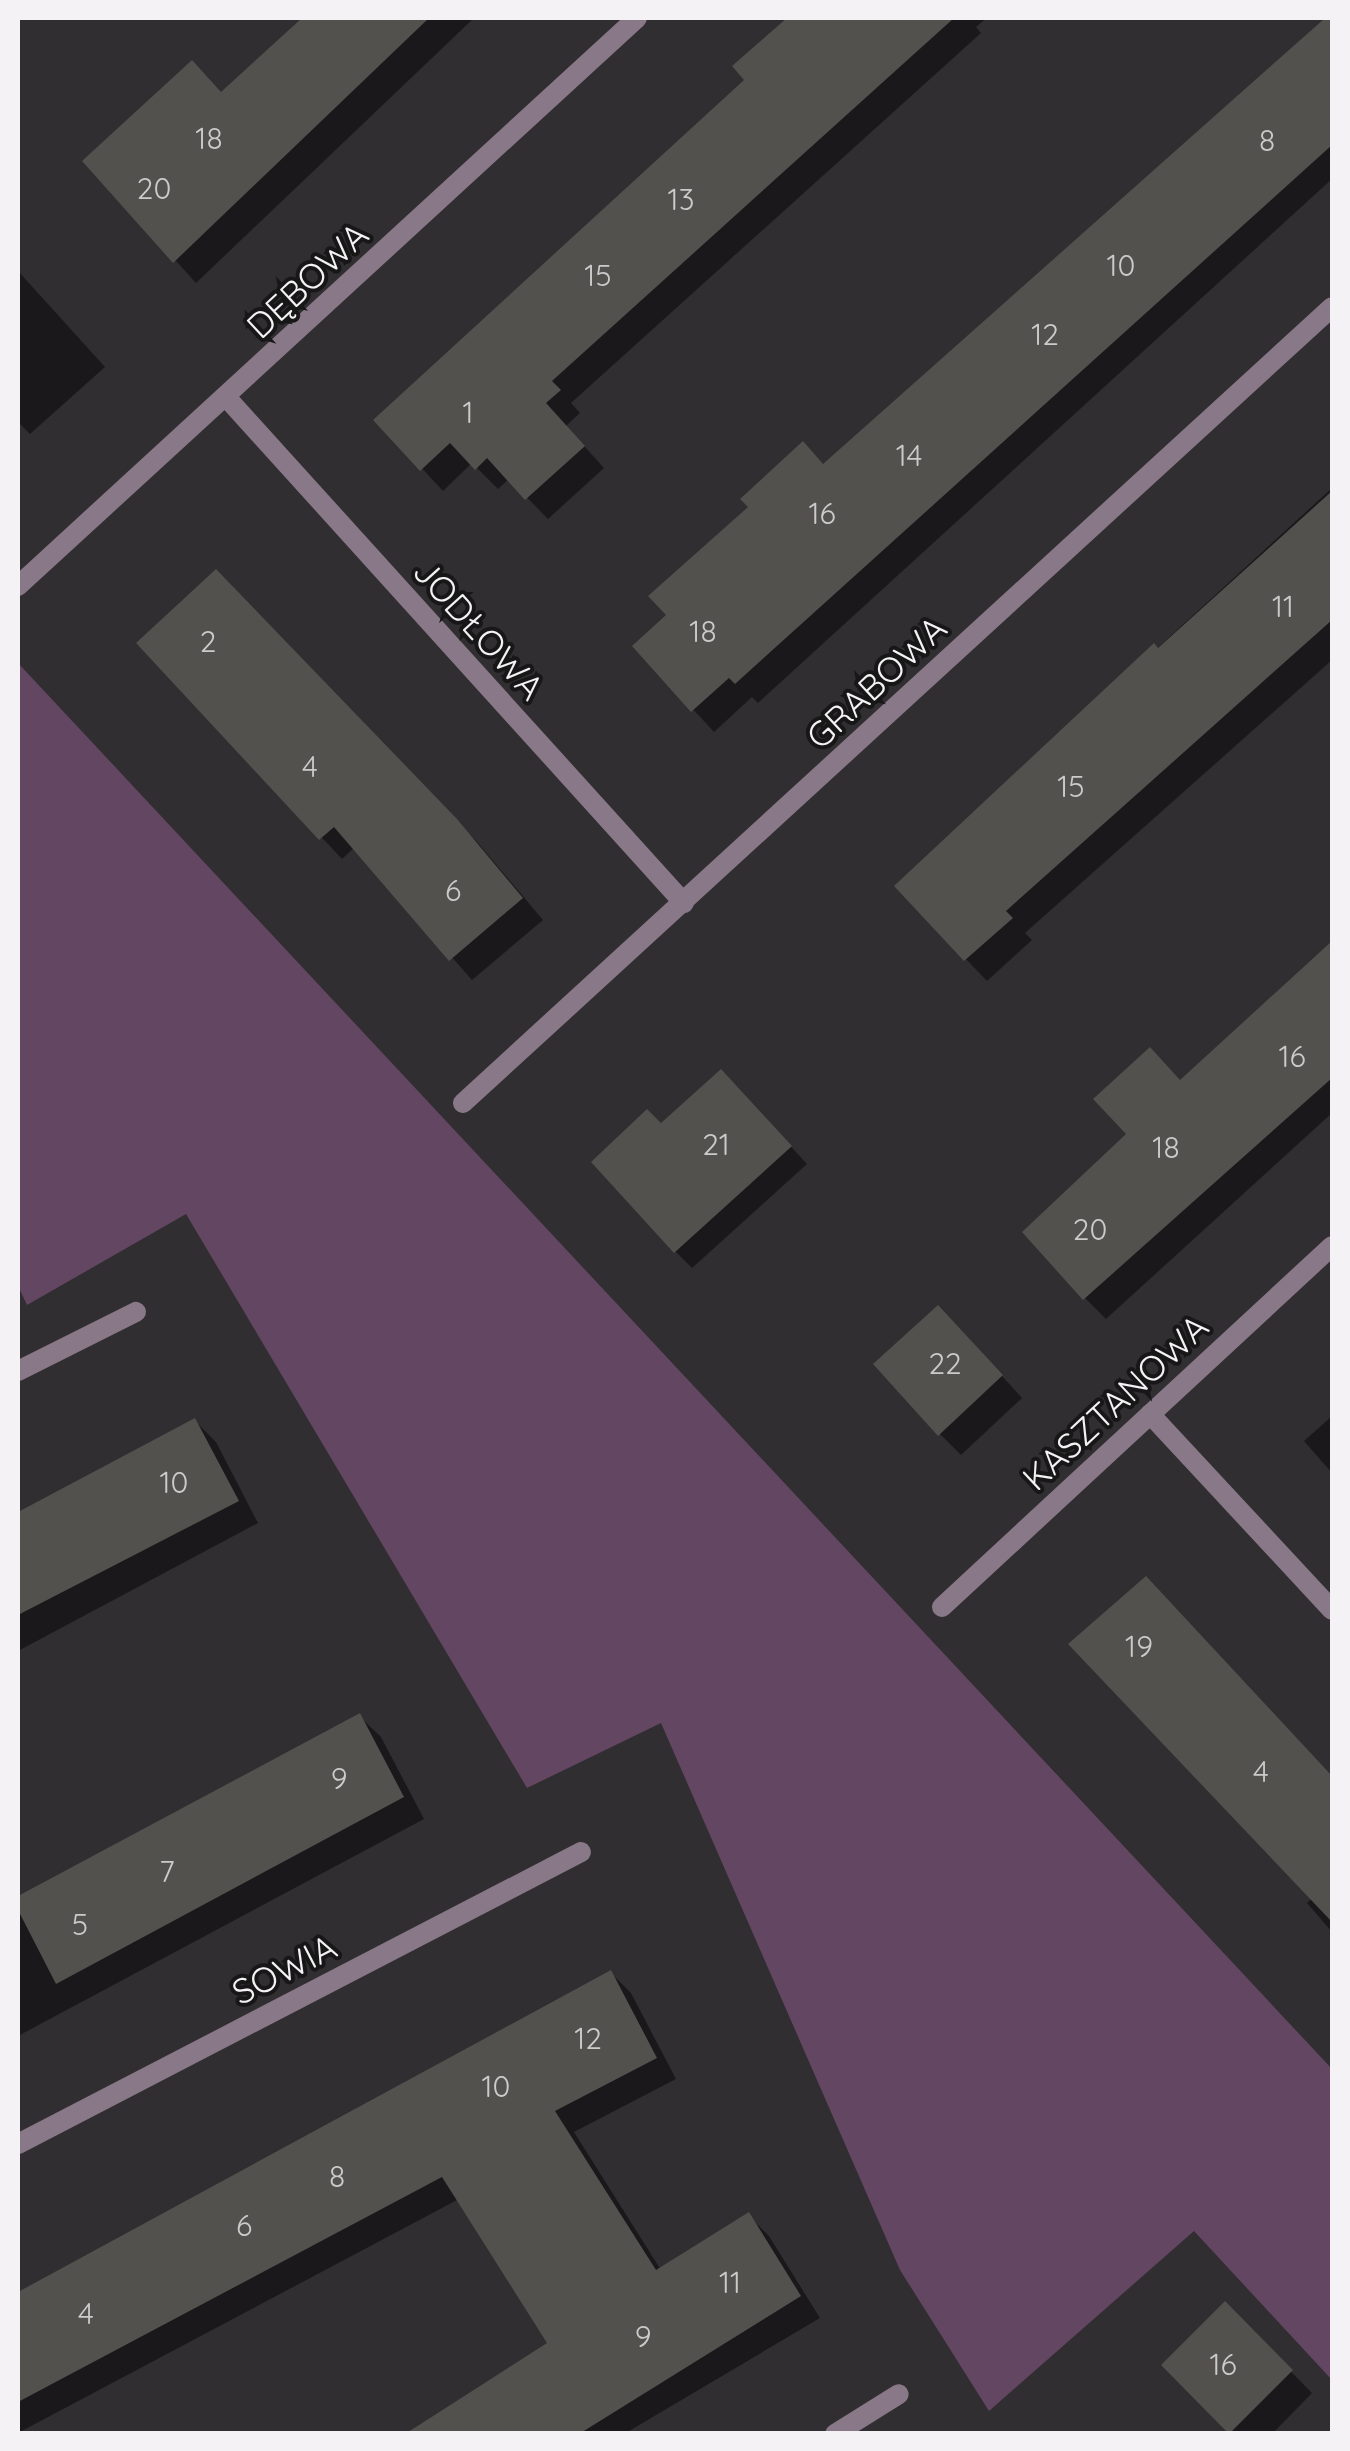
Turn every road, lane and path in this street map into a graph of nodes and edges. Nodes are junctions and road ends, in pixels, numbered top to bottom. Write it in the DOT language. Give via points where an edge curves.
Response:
graph roads {
  1 [pos="637,18"];
  2 [pos="1332,307"];
  3 [pos="227,398"];
  4 [pos="18,586"];
  5 [pos="684,903"];
  6 [pos="463,1103"];
  7 [pos="1332,1246"];
  8 [pos="136,1312"];
  9 [pos="18,1371"];
  10 [pos="1150,1414"];
  11 [pos="942,1606"];
  12 [pos="1332,1610"];
  13 [pos="580,1852"];
  14 [pos="18,2144"];
  15 [pos="899,2394"];
  16 [pos="836,2434"];
  1 -- 3 [label="street, DĘBOWA"];
  2 -- 5 [label="street, GRABOWA"];
  3 -- 4 [label="street, DĘBOWA"];
  3 -- 5 [label="street, JODŁOWA"];
  5 -- 6 [label="street, GRABOWA"];
  7 -- 10 [label="street, KASZTANOWA"];
  8 -- 9 [label="street"];
  10 -- 11 [label="street, KASZTANOWA"];
  10 -- 12 [label="street"];
  13 -- 14 [label="street, SOWIA"];
  15 -- 16 [label="street"];
}
